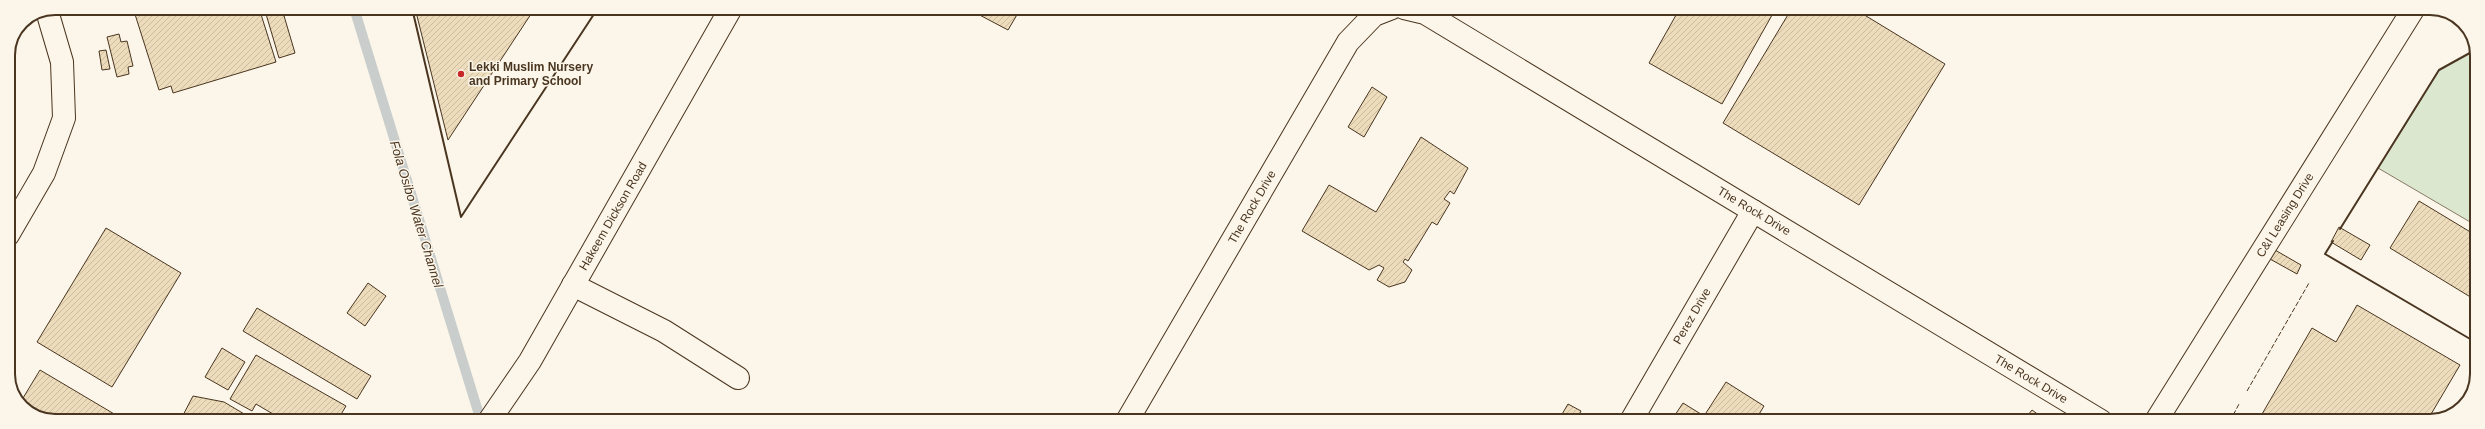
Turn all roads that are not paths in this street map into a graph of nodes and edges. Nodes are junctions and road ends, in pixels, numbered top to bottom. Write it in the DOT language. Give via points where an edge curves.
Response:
graph roads {
  1 [pos="727,15"];
  2 [pos="1374,15"];
  3 [pos="1428,15"];
  4 [pos="2410,15"];
  5 [pos="48,16"];
  6 [pos="1753,210"];
  7 [pos="15,223"];
  8 [pos="573,285"];
  9 [pos="738,378"];
  10 [pos="494,414"];
  11 [pos="1131,414"];
  12 [pos="1635,414"];
  13 [pos="2089,414"];
  14 [pos="2160,414"];
  1 -- 8 [label="street, Hakeem Dickson Road"];
  2 -- 11 [label="street, The Rock Drive" via="1348,42"];
  3 -- 6 [label="street, The Rock Drive"];
  4 -- 14 [label="street, C&I Leasing Drive"];
  5 -- 7 [label="street" via="62,62 64,118 44,173"];
  6 -- 12 [label="street, Perez Drive"];
  6 -- 13 [label="street, The Rock Drive"];
  8 -- 9 [label="street" via="664,331"];
  8 -- 10 [label="street, Hakeem Dickson Road" via="530,361"];
}
